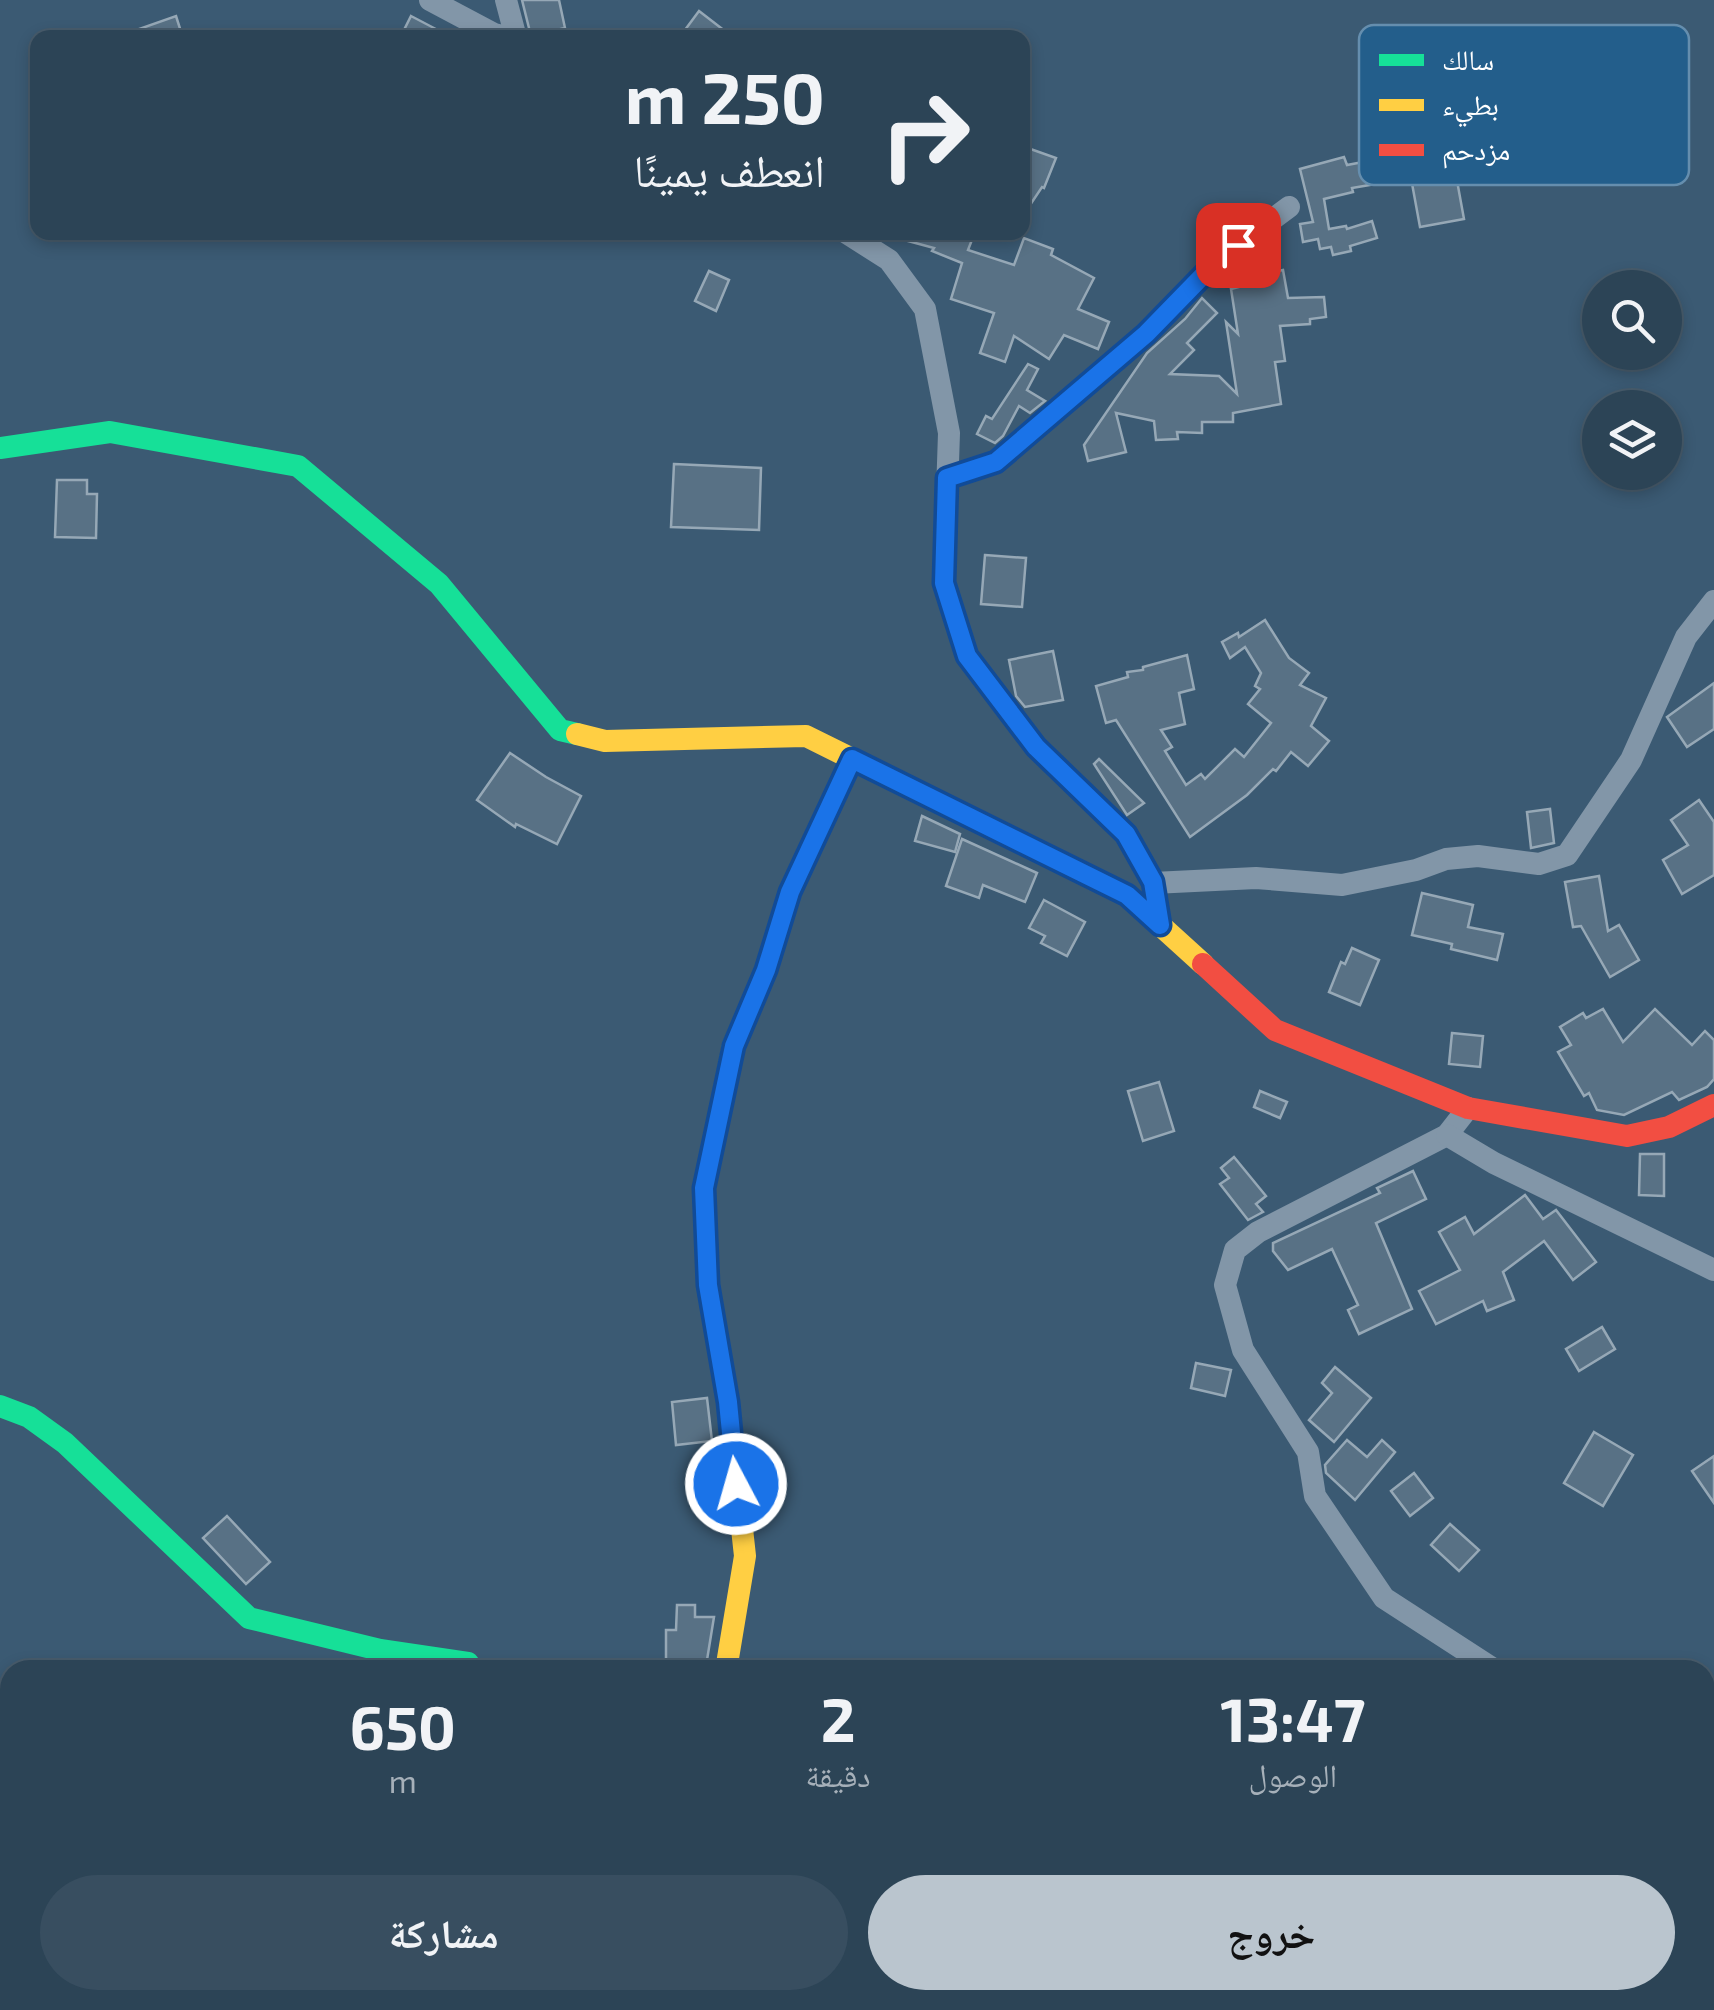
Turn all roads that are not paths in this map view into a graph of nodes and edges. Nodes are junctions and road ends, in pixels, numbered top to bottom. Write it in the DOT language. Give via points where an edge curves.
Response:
graph roads {
  1 [pos="430,0"];
  2 [pos="506,0"];
  3 [pos="486,30"];
  4 [pos="512,30"];
  5 [pos="1289,207"];
  6 [pos="883,244"];
  7 [pos="0,448"];
  8 [pos="947,478"];
  9 [pos="1714,602"];
  10 [pos="852,759"];
  11 [pos="1153,882"];
  12 [pos="1160,925"];
  13 [pos="1714,1105"];
  14 [pos="1468,1108"];
  15 [pos="1447,1135"];
  16 [pos="1714,1270"];
  17 [pos="0,1406"];
  18 [pos="448,1660"];
  19 [pos="728,1660"];
  20 [pos="1479,1660"];
  1 -- 3 [label="street"];
  2 -- 4 [label="street"];
  5 -- 8 [label="street" via="1219,259 1146,334 996,462"];
  6 -- 8 [label="street" via="925,309 949,433"];
  7 -- 10 [label="street" via="110,432 298,466 439,584 560,730 605,741 806,736"];
  8 -- 11 [label="street" via="944,583 967,656 1036,747 1126,834"];
  9 -- 11 [label="street" via="1686,636 1631,760 1567,855 1539,864 1446,859 1342,885 1256,878"];
  10 -- 12 [label="street" via="1127,895"];
  10 -- 19 [label="street" via="790,892 734,1046 704,1188 708,1285 745,1556"];
  11 -- 12 [label="street"];
  12 -- 14 [label="street" via="1276,1030"];
  13 -- 14 [label="street" via="1668,1127 1627,1136"];
  14 -- 15 [label="street"];
  15 -- 16 [label="street"];
  15 -- 20 [label="street" via="1258,1232 1236,1250 1225,1285 1243,1350 1308,1452 1315,1496 1384,1598"];
  17 -- 18 [label="street" via="30,1417 66,1443 249,1618"];
}
